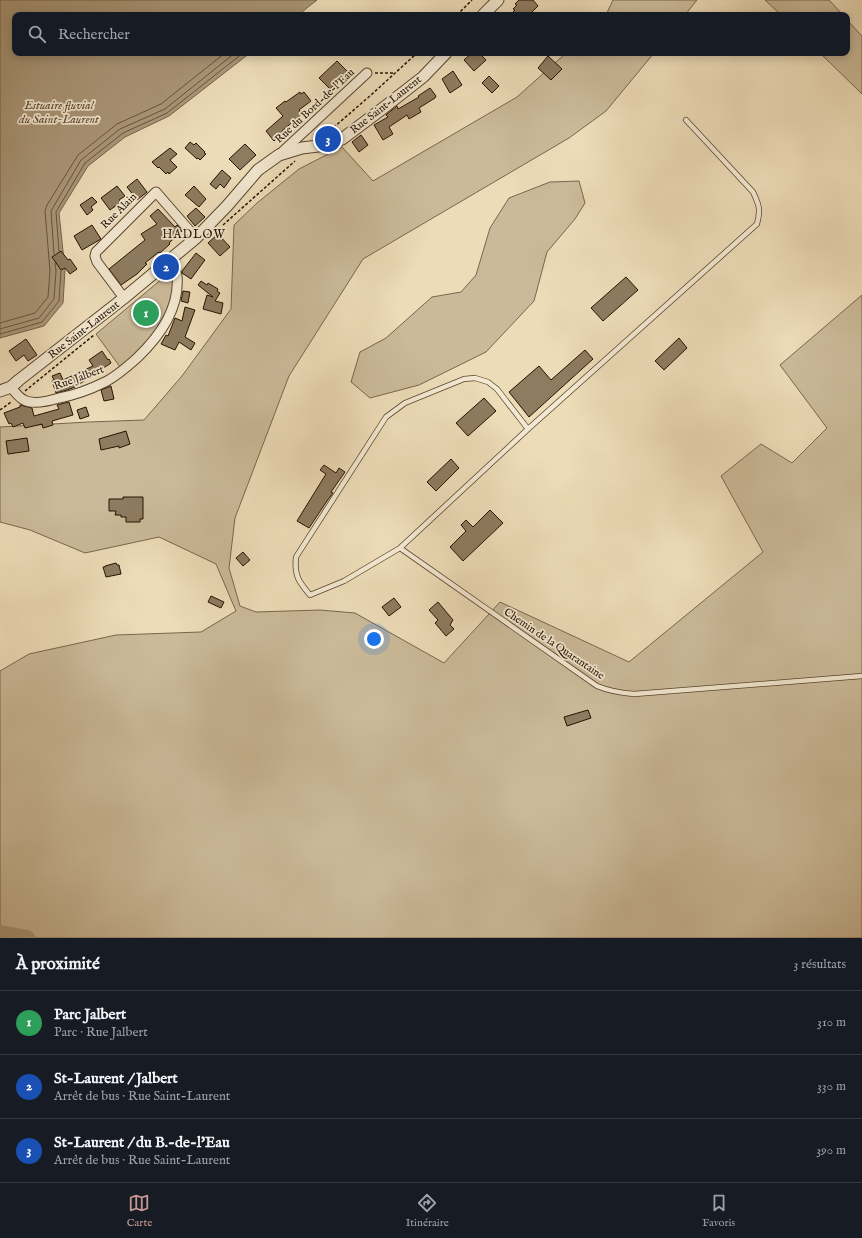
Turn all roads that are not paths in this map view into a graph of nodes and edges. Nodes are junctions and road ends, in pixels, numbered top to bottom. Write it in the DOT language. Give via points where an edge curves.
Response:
graph roads {
  1 [pos="498,0"];
  2 [pos="487,12"];
  3 [pos="443,56"];
  4 [pos="367,73"];
  5 [pos="686,120"];
  6 [pos="279,155"];
  7 [pos="196,238"];
  8 [pos="170,260"];
  9 [pos="124,298"];
  10 [pos="5,389"];
  11 [pos="528,429"];
  12 [pos="400,548"];
  13 [pos="862,676"];
  1 -- 2 [label="street"];
  3 -- 6 [label="street, Rue Saint-Laurent" via="423,77 342,139"];
  4 -- 6 [label="street, Rue du Bord-de-l'Eau"];
  5 -- 11 [label="lane" via="753,192 759,205 757,224"];
  6 -- 7 [label="street, Rue Saint-Laurent" via="253,174"];
  7 -- 8 [label="street, Rue Saint-Laurent"];
  7 -- 9 [label="street, Rue Alain" via="156,192 96,252 97,262"];
  8 -- 9 [label="street, Rue Saint-Laurent"];
  8 -- 10 [label="street, Rue Jalbert" via="177,276 174,305 158,336 123,371 87,390 52,400 31,402"];
  9 -- 10 [label="street, Rue Saint-Laurent"];
  11 -- 12 [label="lane"];
  11 -- 12 [label="lane" via="497,389 488,382 475,378 464,379 400,406 386,417 304,543 296,557 296,573 310,596 344,581"];
  12 -- 13 [label="lane, Chemin de la Quarantaine" via="597,686 607,690 634,694"];
}
